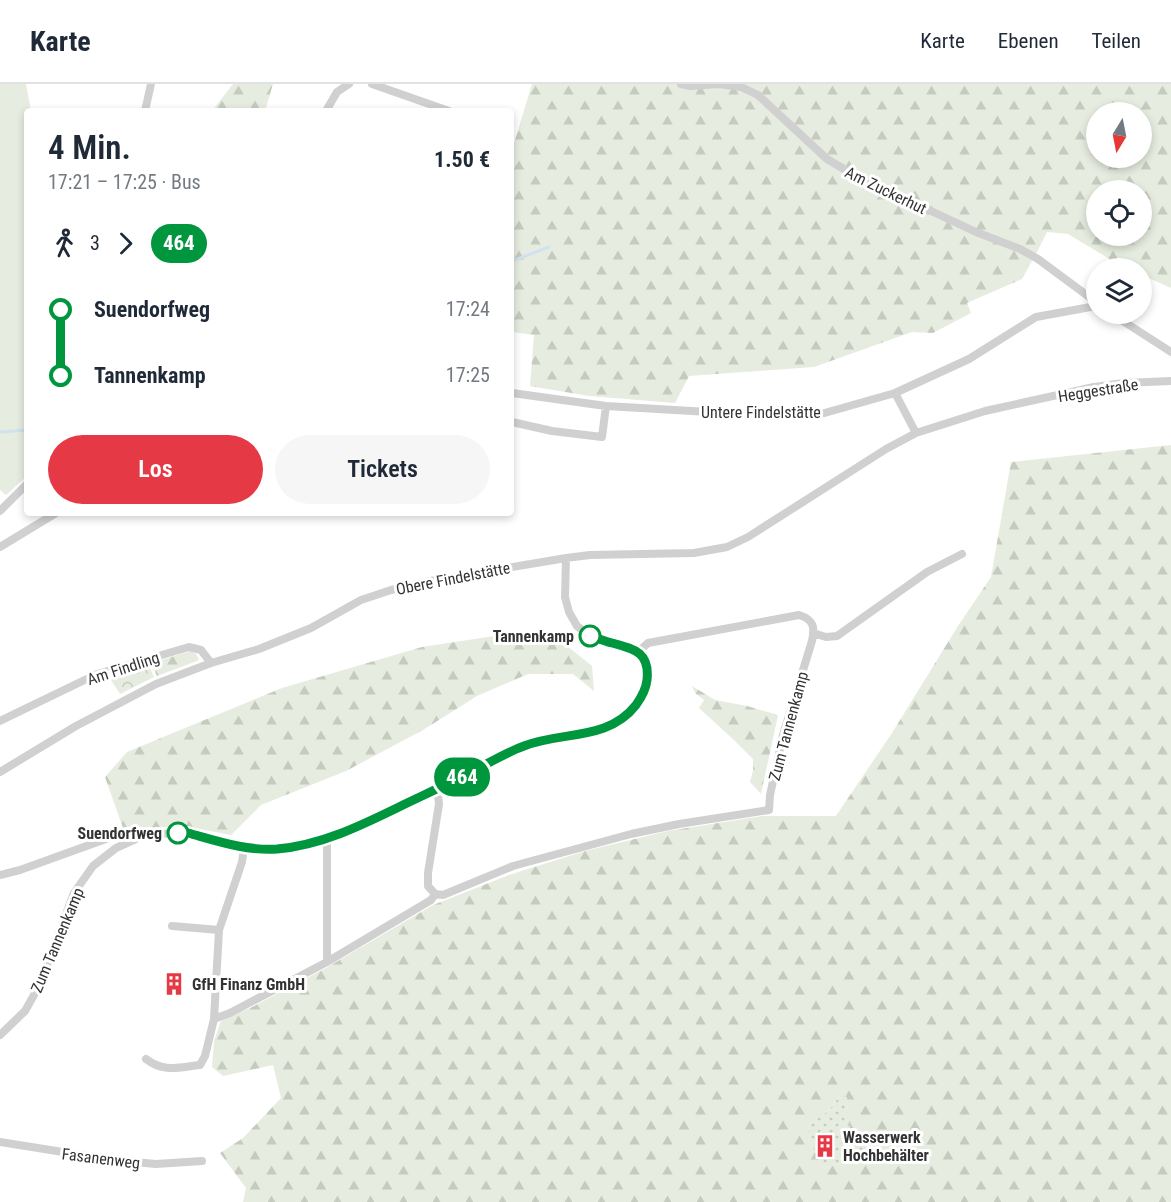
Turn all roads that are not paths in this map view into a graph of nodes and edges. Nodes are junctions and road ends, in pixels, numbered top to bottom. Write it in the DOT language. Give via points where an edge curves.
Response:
graph roads {
  1 [pos="151,84"];
  2 [pos="350,84"];
  3 [pos="372,84"];
  4 [pos="681,84"];
  5 [pos="146,108"];
  6 [pos="328,108"];
  7 [pos="440,108"];
  8 [pos="1086,296"];
  9 [pos="1086,306"];
  10 [pos="1128,324"];
  11 [pos="1171,352"];
  12 [pos="1171,381"];
  13 [pos="514,393"];
  14 [pos="895,393"];
  15 [pos="1023,403"];
  16 [pos="606,406"];
  17 [pos="514,422"];
  18 [pos="916,433"];
  19 [pos="24,487"];
  20 [pos="0,511"];
  21 [pos="52,516"];
  22 [pos="0,547"];
  23 [pos="962,555"];
  24 [pos="566,558"];
  25 [pos="813,633"];
  26 [pos="638,652"];
  27 [pos="211,663"];
  28 [pos="1,718"];
  29 [pos="0,772"];
  30 [pos="434,790"];
  31 [pos="138,838"];
  32 [pos="327,839"];
  33 [pos="244,848"];
  34 [pos="0,875"];
  35 [pos="435,894"];
  36 [pos="172,926"];
  37 [pos="219,930"];
  38 [pos="327,962"];
  39 [pos="214,1019"];
  40 [pos="0,1035"];
  41 [pos="146,1059"];
  42 [pos="0,1143"];
  43 [pos="202,1161"];
  1 -- 5 [label="street"];
  2 -- 6 [label="street" via="337,92"];
  3 -- 7 [label="street"];
  4 -- 8 [label="street, Am Zuckerhut" via="741,87 758,95 827,159 854,176 1020,249"];
  9 -- 14 [label="street, Untere Findelstätte" via="1036,317 969,359"];
  10 -- 11 [label="street"];
  12 -- 15 [label="street, Heggestraße" via="1094,387"];
  13 -- 16 [label="street, Untere Findelstätte"];
  14 -- 16 [label="street, Untere Findelstätte" via="821,414"];
  14 -- 18 [label="street"];
  15 -- 18 [label="street, Obere Findelstätte"];
  16 -- 17 [label="street" via="602,437"];
  18 -- 24 [label="street, Obere Findelstätte" via="727,547 694,553"];
  19 -- 20 [label="street"];
  21 -- 22 [label="street"];
  23 -- 25 [label="street" via="927,572 837,636"];
  24 -- 26 [label="street" via="565,597 577,626 590,636"];
  24 -- 27 [label="street, Obere Findelstätte" via="391,590 361,600 311,628 260,649"];
  25 -- 26 [label="street" via="808,618 799,615 648,643"];
  25 -- 35 [label="street, Zum Tannenkamp" via="783,735 769,810 631,834 513,866 443,895"];
  26 -- 30 [label="street, Zum Tannenkamp" via="648,671 646,685 628,715 594,731 524,746"];
  27 -- 28 [label="street, Am Findling" via="201,650 189,647 97,674"];
  27 -- 29 [label="street, Obere Findelstätte" via="156,684"];
  30 -- 32 [label="street, Zum Tannenkamp"];
  30 -- 35 [label="street" via="439,804 428,886"];
  31 -- 33 [label="street, Zum Tannenkamp" via="188,833"];
  31 -- 34 [label="street" via="117,835"];
  31 -- 40 [label="street, Zum Tannenkamp" via="116,848 93,867 74,893 39,986 25,1011"];
  32 -- 33 [label="street, Zum Tannenkamp" via="277,849"];
  32 -- 38 [label="street"];
  33 -- 37 [label="street"];
  35 -- 38 [label="street, Zum Tannenkamp"];
  36 -- 37 [label="street"];
  37 -- 39 [label="street"];
  38 -- 39 [label="street, Zum Tannenkamp"];
  39 -- 41 [label="street" via="206,1056 200,1065 168,1068 155,1066"];
  42 -- 43 [label="street, Fasanenweg" via="156,1164"];
}
